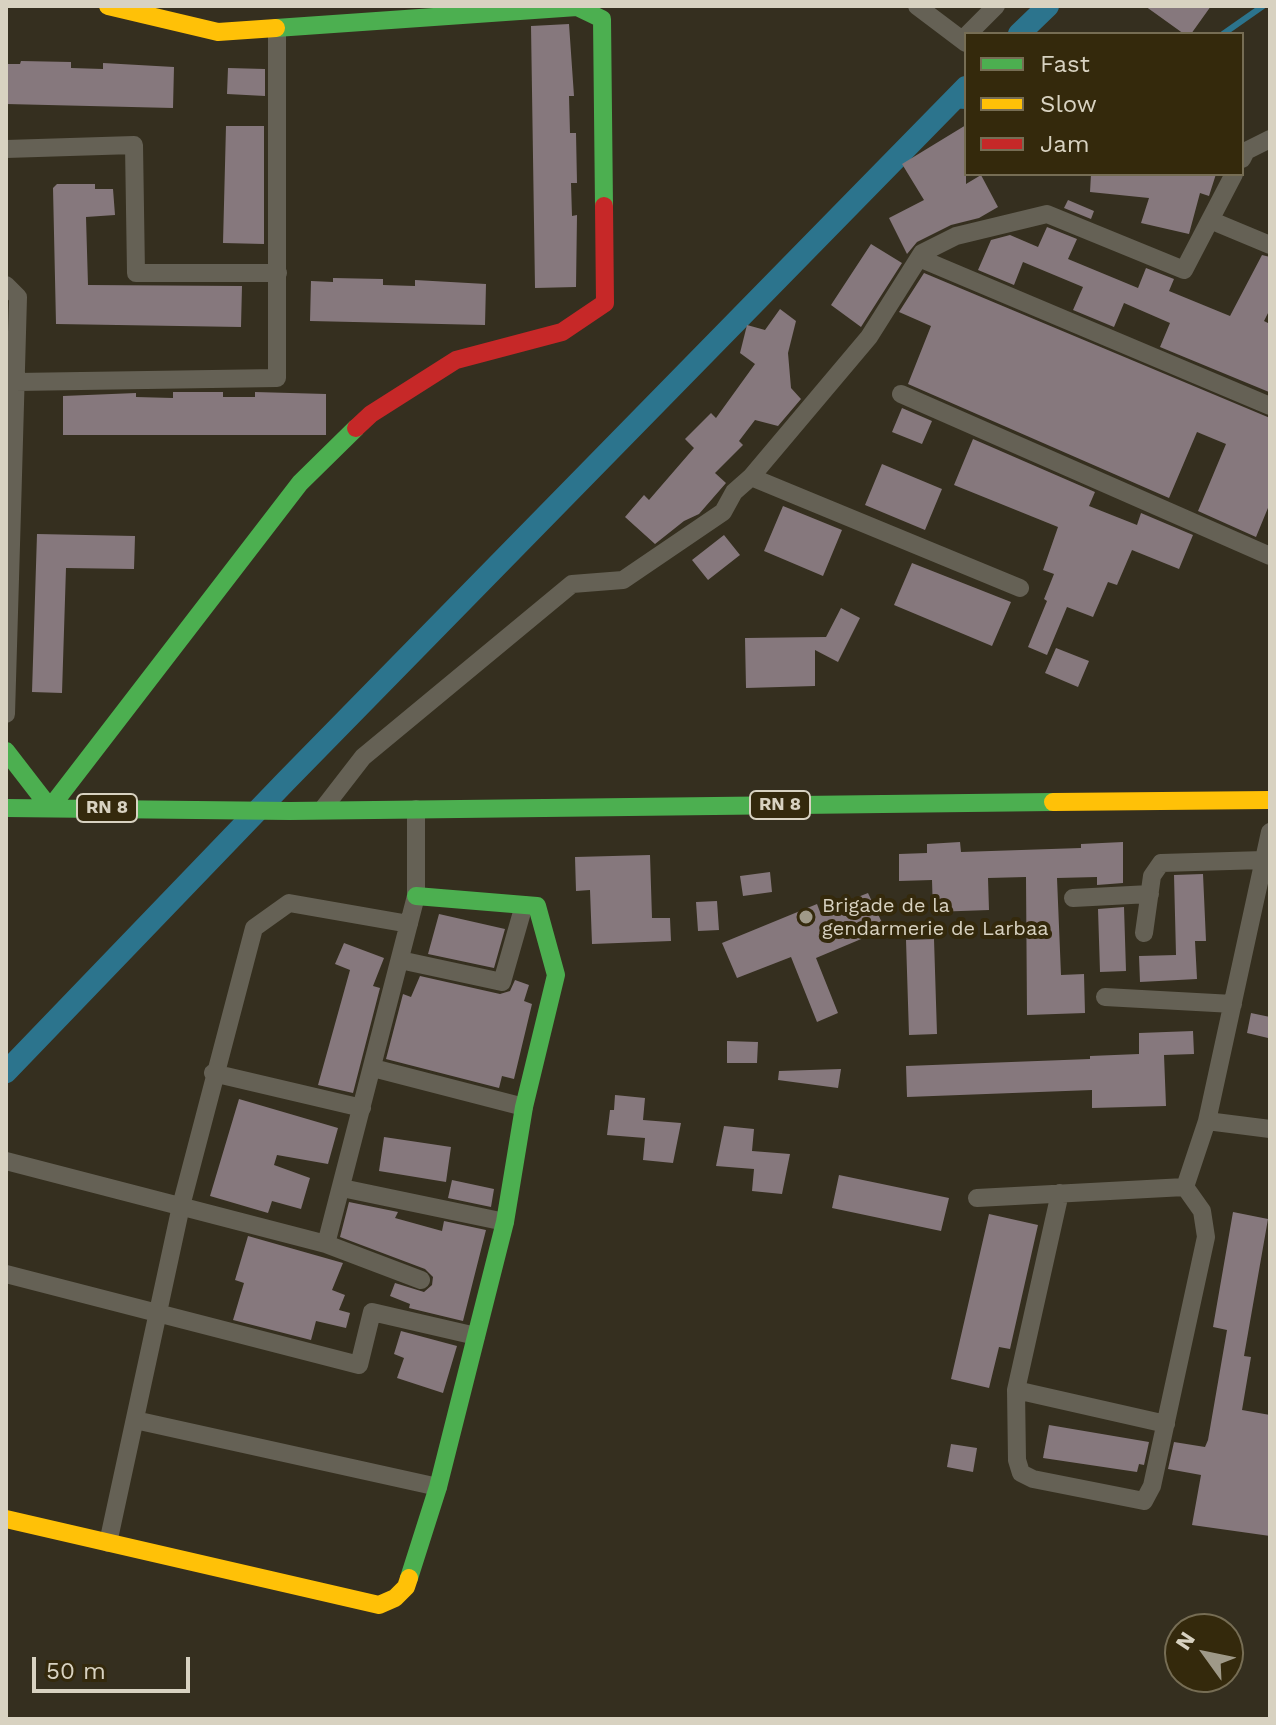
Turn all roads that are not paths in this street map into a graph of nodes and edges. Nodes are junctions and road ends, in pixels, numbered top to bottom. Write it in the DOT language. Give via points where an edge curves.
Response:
graph roads {
  1 [pos="108,6"];
  2 [pos="917,6"];
  3 [pos="996,6"];
  4 [pos="277,28"];
  5 [pos="971,32"];
  6 [pos="964,37"];
  7 [pos="1270,139"];
  8 [pos="6,149"];
  9 [pos="1244,155"];
  10 [pos="1233,176"];
  11 [pos="1210,220"];
  12 [pos="1270,245"];
  13 [pos="919,258"];
  14 [pos="278,273"];
  15 [pos="6,285"];
  16 [pos="16,382"];
  17 [pos="901,394"];
  18 [pos="1270,406"];
  19 [pos="751,477"];
  20 [pos="9,510"];
  21 [pos="1270,556"];
  22 [pos="1020,588"];
  23 [pos="6,714"];
  24 [pos="6,751"];
  25 [pos="1270,800"];
  26 [pos="6,808"];
  27 [pos="50,808"];
  28 [pos="416,809"];
  29 [pos="322,810"];
  30 [pos="1270,832"];
  31 [pos="1264,860"];
  32 [pos="1150,894"];
  33 [pos="416,896"];
  34 [pos="1073,898"];
  35 [pos="524,905"];
  36 [pos="409,924"];
  37 [pos="1144,933"];
  38 [pos="400,960"];
  39 [pos="1105,997"];
  40 [pos="1233,1004"];
  41 [pos="373,1068"];
  42 [pos="213,1073"];
  43 [pos="524,1107"];
  44 [pos="362,1108"];
  45 [pos="1207,1121"];
  46 [pos="1270,1129"];
  47 [pos="6,1161"];
  48 [pos="1185,1187"];
  49 [pos="342,1188"];
  50 [pos="1060,1193"];
  51 [pos="977,1198"];
  52 [pos="181,1206"];
  53 [pos="505,1222"];
  54 [pos="326,1244"];
  55 [pos="6,1274"];
  56 [pos="421,1280"];
  57 [pos="157,1314"];
  58 [pos="476,1336"];
  59 [pos="1016,1390"];
  60 [pos="135,1420"];
  61 [pos="1166,1424"];
  62 [pos="438,1487"];
  63 [pos="6,1519"];
  64 [pos="108,1543"];
  1 -- 4 [label="street" via="218,32"];
  2 -- 6 [label="street"];
  3 -- 5 [label="street"];
  4 -- 14 [label="street"];
  4 -- 27 [label="street" via="577,7 602,19 605,303 562,332 456,360 371,414 300,483"];
  7 -- 9 [label="street"];
  8 -- 14 [label="street" via="134,145 136,273"];
  10 -- 11 [label="street"];
  11 -- 12 [label="street"];
  11 -- 13 [label="street" via="1184,270 1047,214 956,236"];
  13 -- 18 [label="street"];
  13 -- 19 [label="street" via="869,337"];
  14 -- 16 [label="street" via="277,378"];
  15 -- 16 [label="street" via="18,297"];
  16 -- 20 [label="street"];
  17 -- 21 [label="street"];
  19 -- 22 [label="street"];
  19 -- 29 [label="street" via="723,512 623,580 572,584 363,757"];
  20 -- 23 [label="street"];
  24 -- 27 [label="street"];
  25 -- 28 [label="street, RN 8"];
  26 -- 27 [label="street, RN 8"];
  27 -- 29 [label="street, RN 8"];
  28 -- 29 [label="street, RN 8"];
  28 -- 33 [label="street"];
  30 -- 31 [label="street"];
  31 -- 32 [label="street" via="1161,863 1152,876"];
  31 -- 40 [label="street"];
  32 -- 34 [label="street"];
  32 -- 37 [label="street"];
  33 -- 35 [label="street"];
  33 -- 36 [label="street"];
  35 -- 38 [label="street" via="502,982"];
  35 -- 43 [label="street" via="537,906 556,975"];
  36 -- 38 [label="street"];
  36 -- 42 [label="street" via="289,903 254,928"];
  38 -- 41 [label="street"];
  39 -- 40 [label="street"];
  40 -- 45 [label="street"];
  41 -- 43 [label="street"];
  41 -- 44 [label="street"];
  42 -- 44 [label="street"];
  42 -- 52 [label="street"];
  43 -- 53 [label="street"];
  44 -- 49 [label="street"];
  45 -- 46 [label="street"];
  45 -- 48 [label="street"];
  47 -- 52 [label="street"];
  48 -- 50 [label="street"];
  48 -- 61 [label="street" via="1202,1211 1206,1237"];
  49 -- 53 [label="street"];
  49 -- 54 [label="street"];
  50 -- 51 [label="street"];
  50 -- 59 [label="street"];
  52 -- 54 [label="street"];
  52 -- 57 [label="street"];
  53 -- 58 [label="street"];
  54 -- 56 [label="street"];
  55 -- 57 [label="street"];
  57 -- 58 [label="street" via="359,1365 372,1312"];
  57 -- 60 [label="street"];
  58 -- 62 [label="street"];
  59 -- 61 [label="street"];
  59 -- 61 [label="street" via="1017,1460 1021,1473 1033,1479 1144,1501"];
  60 -- 62 [label="street"];
  60 -- 64 [label="street"];
  62 -- 64 [label="street" via="406,1587 379,1605"];
  63 -- 64 [label="street"];
}
